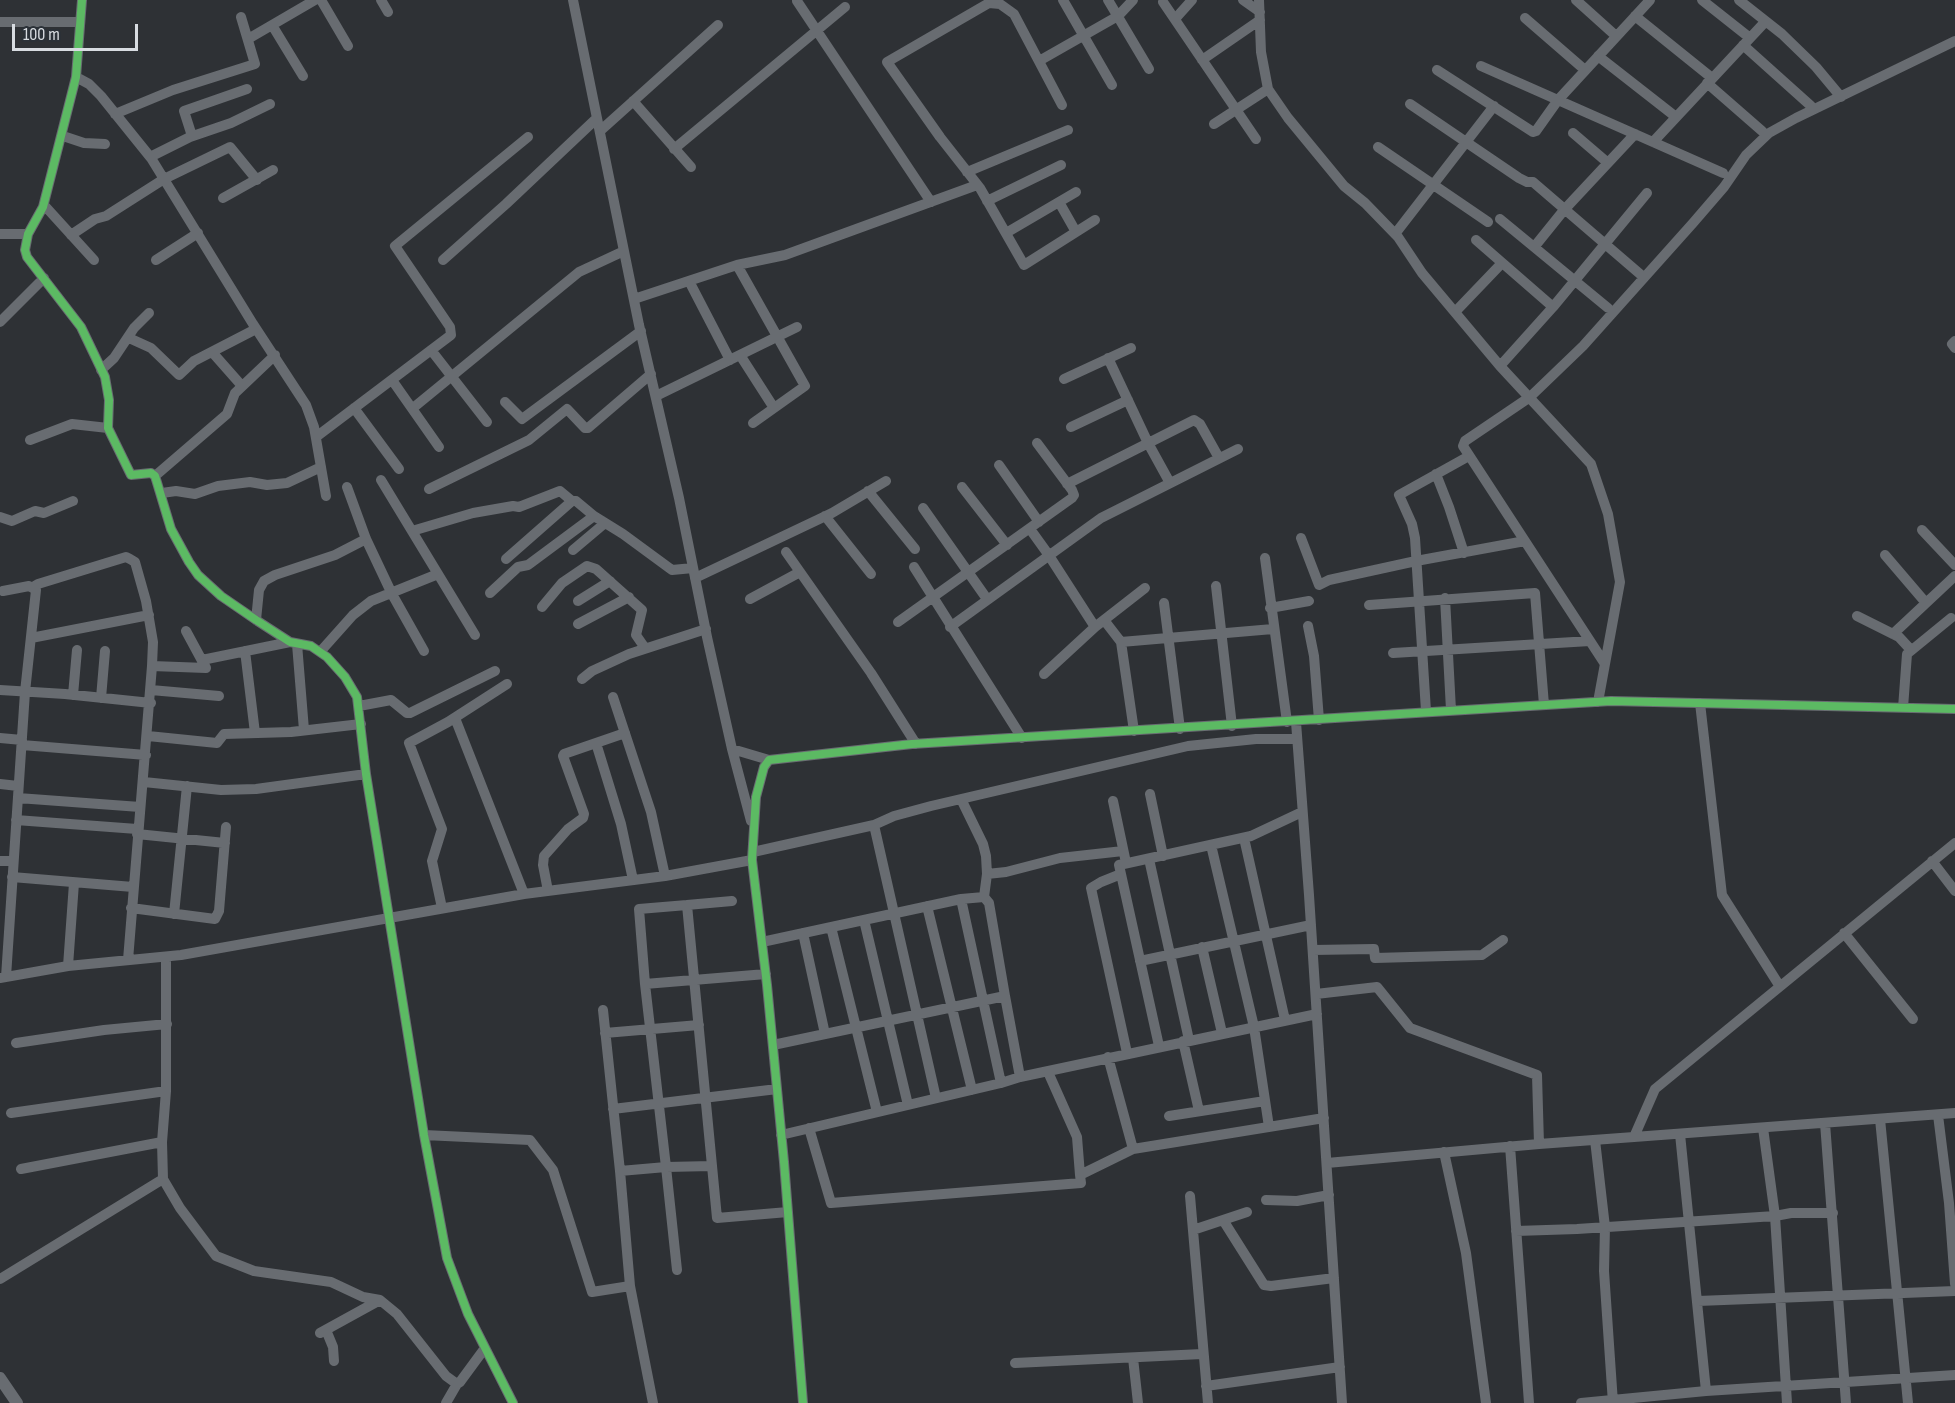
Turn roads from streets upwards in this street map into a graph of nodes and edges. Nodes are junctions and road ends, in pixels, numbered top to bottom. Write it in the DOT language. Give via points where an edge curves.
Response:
graph roads {
  1 [pos="82,0"];
  2 [pos="315,0"];
  3 [pos="321,0"];
  4 [pos="381,0"];
  5 [pos="573,0"];
  6 [pos="1063,0"];
  7 [pos="1108,0"];
  8 [pos="1133,0"];
  9 [pos="1192,0"];
  10 [pos="1243,0"];
  11 [pos="1259,0"];
  12 [pos="1576,0"];
  13 [pos="1702,0"];
  14 [pos="1739,0"];
  15 [pos="797,1"];
  16 [pos="1648,1"];
  17 [pos="1163,2"];
  18 [pos="845,7"];
  19 [pos="388,12"];
  20 [pos="1118,16"];
  21 [pos="1260,16"];
  22 [pos="1635,16"];
  23 [pos="241,17"];
  24 [pos="1525,18"];
  25 [pos="1175,19"];
  26 [pos="0,21"];
  27 [pos="80,22"];
  28 [pos="1765,22"];
  29 [pos="272,25"];
  30 [pos="718,25"];
  31 [pos="816,29"];
  32 [pos="1082,36"];
  33 [pos="1616,36"];
  34 [pos="248,39"];
  35 [pos="1955,41"];
  36 [pos="1746,42"];
  37 [pos="348,46"];
  38 [pos="1598,56"];
  39 [pos="1202,60"];
  40 [pos="1039,61"];
  41 [pos="1481,66"];
  42 [pos="1149,69"];
  43 [pos="1437,70"];
  44 [pos="1585,70"];
  45 [pos="303,76"];
  46 [pos="76,77"];
  47 [pos="1710,81"];
  48 [pos="1112,85"];
  49 [pos="247,89"];
  50 [pos="1268,89"];
  51 [pos="1841,97"];
  52 [pos="1558,100"];
  53 [pos="633,101"];
  54 [pos="270,104"];
  55 [pos="1410,104"];
  56 [pos="1062,105"];
  57 [pos="1494,106"];
  58 [pos="1811,106"];
  59 [pos="1236,110"];
  60 [pos="115,114"];
  61 [pos="1676,117"];
  62 [pos="597,118"];
  63 [pos="1214,124"];
  64 [pos="1068,130"];
  65 [pos="600,131"];
  66 [pos="1762,131"];
  67 [pos="1573,133"];
  68 [pos="1635,134"];
  69 [pos="63,136"];
  70 [pos="192,136"];
  71 [pos="528,137"];
  72 [pos="1256,139"];
  73 [pos="1465,141"];
  74 [pos="1653,142"];
  75 [pos="105,144"];
  76 [pos="1378,147"];
  77 [pos="674,149"];
  78 [pos="150,157"];
  79 [pos="1608,163"];
  80 [pos="1061,165"];
  81 [pos="691,167"];
  82 [pos="273,170"];
  83 [pos="967,172"];
  84 [pos="1723,173"];
  85 [pos="164,179"];
  86 [pos="257,180"];
  87 [pos="1433,183"];
  88 [pos="977,185"];
  89 [pos="1076,192"];
  90 [pos="1647,193"];
  91 [pos="223,198"];
  92 [pos="987,201"];
  93 [pos="931,202"];
  94 [pos="1059,202"];
  95 [pos="44,205"];
  96 [pos="1564,210"];
  97 [pos="1095,220"];
  98 [pos="1076,232"];
  99 [pos="198,233"];
  100 [pos="1006,233"];
  101 [pos="0,234"];
  102 [pos="28,234"];
  103 [pos="1395,234"];
  104 [pos="71,235"];
  105 [pos="1476,240"];
  106 [pos="1605,245"];
  107 [pos="1534,246"];
  108 [pos="624,251"];
  109 [pos="94,260"];
  110 [pos="156,260"];
  111 [pos="443,260"];
  112 [pos="1502,263"];
  113 [pos="737,265"];
  114 [pos="1640,274"];
  115 [pos="44,278"];
  116 [pos="1576,280"];
  117 [pos="689,281"];
  118 [pos="634,299"];
  119 [pos="1553,307"];
  120 [pos="1608,308"];
  121 [pos="1456,311"];
  122 [pos="149,313"];
  123 [pos="0,322"];
  124 [pos="797,327"];
  125 [pos="256,329"];
  126 [pos="641,331"];
  127 [pos="129,338"];
  128 [pos="776,338"];
  129 [pos="1955,341"];
  130 [pos="1131,348"];
  131 [pos="1955,348"];
  132 [pos="431,350"];
  133 [pos="212,352"];
  134 [pos="275,355"];
  135 [pos="735,357"];
  136 [pos="1108,358"];
  137 [pos="1500,366"];
  138 [pos="101,370"];
  139 [pos="651,374"];
  140 [pos="453,377"];
  141 [pos="1064,379"];
  142 [pos="392,380"];
  143 [pos="242,386"];
  144 [pos="656,396"];
  145 [pos="1530,397"];
  146 [pos="1128,400"];
  147 [pos="505,402"];
  148 [pos="354,408"];
  149 [pos="413,408"];
  150 [pos="774,408"];
  151 [pos="487,422"];
  152 [pos="753,423"];
  153 [pos="1071,427"];
  154 [pos="108,428"];
  155 [pos="316,437"];
  156 [pos="30,440"];
  157 [pos="1037,443"];
  158 [pos="1148,443"];
  159 [pos="439,447"];
  160 [pos="1238,448"];
  161 [pos="1469,456"];
  162 [pos="1219,458"];
  163 [pos="999,465"];
  164 [pos="321,467"];
  165 [pos="399,469"];
  166 [pos="1436,474"];
  167 [pos="155,476"];
  168 [pos="381,480"];
  169 [pos="886,481"];
  170 [pos="1067,483"];
  171 [pos="1170,483"];
  172 [pos="347,487"];
  173 [pos="962,487"];
  174 [pos="429,489"];
  175 [pos="868,491"];
  176 [pos="162,494"];
  177 [pos="326,496"];
  178 [pos="73,501"];
  179 [pos="572,501"];
  180 [pos="923,508"];
  181 [pos="594,516"];
  182 [pos="825,516"];
  183 [pos="0,517"];
  184 [pos="1039,522"];
  185 [pos="605,523"];
  186 [pos="1030,529"];
  187 [pos="1922,530"];
  188 [pos="412,531"];
  189 [pos="1301,538"];
  190 [pos="366,539"];
  191 [pos="1525,541"];
  192 [pos="1007,545"];
  193 [pos="915,549"];
  194 [pos="573,550"];
  195 [pos="786,552"];
  196 [pos="1464,553"];
  197 [pos="1048,554"];
  198 [pos="1885,555"];
  199 [pos="1265,558"];
  200 [pos="506,559"];
  201 [pos="1416,561"];
  202 [pos="1955,565"];
  203 [pos="914,567"];
  204 [pos="800,572"];
  205 [pos="694,573"];
  206 [pos="969,573"];
  207 [pos="438,574"];
  208 [pos="871,574"];
  209 [pos="1955,576"];
  210 [pos="610,581"];
  211 [pos="1216,586"];
  212 [pos="33,587"];
  213 [pos="1145,588"];
  214 [pos="1,589"];
  215 [pos="490,593"];
  216 [pos="392,594"];
  217 [pos="628,597"];
  218 [pos="1445,598"];
  219 [pos="750,599"];
  220 [pos="933,599"];
  221 [pos="987,600"];
  222 [pos="1418,600"];
  223 [pos="579,601"];
  224 [pos="1309,601"];
  225 [pos="1164,603"];
  226 [pos="1926,603"];
  227 [pos="1369,605"];
  228 [pos="542,607"];
  229 [pos="1270,608"];
  230 [pos="149,615"];
  231 [pos="1857,616"];
  232 [pos="1951,618"];
  233 [pos="256,620"];
  234 [pos="898,622"];
  235 [pos="578,624"];
  236 [pos="1100,624"];
  237 [pos="1308,626"];
  238 [pos="950,627"];
  239 [pos="706,628"];
  240 [pos="1274,629"];
  241 [pos="186,632"];
  242 [pos="1221,633"];
  243 [pos="1893,634"];
  244 [pos="475,635"];
  245 [pos="31,638"];
  246 [pos="1168,638"];
  247 [pos="1590,641"];
  248 [pos="1121,642"];
  249 [pos="293,643"];
  250 [pos="1538,645"];
  251 [pos="645,648"];
  252 [pos="78,650"];
  253 [pos="1448,650"];
  254 [pos="1911,650"];
  255 [pos="105,651"];
  256 [pos="244,651"];
  257 [pos="424,651"];
  258 [pos="1423,651"];
  259 [pos="320,652"];
  260 [pos="1393,653"];
  261 [pos="202,660"];
  262 [pos="1605,664"];
  263 [pos="152,666"];
  264 [pos="495,671"];
  265 [pos="1044,674"];
  266 [pos="582,678"];
  267 [pos="507,684"];
  268 [pos="0,690"];
  269 [pos="151,690"];
  270 [pos="25,692"];
  271 [pos="73,695"];
  272 [pos="219,696"];
  273 [pos="613,697"];
  274 [pos="101,698"];
  275 [pos="1598,702"];
  276 [pos="150,703"];
  277 [pos="1700,703"];
  278 [pos="1544,705"];
  279 [pos="358,706"];
  280 [pos="1903,708"];
  281 [pos="1955,709"];
  282 [pos="1451,710"];
  283 [pos="1426,711"];
  284 [pos="455,718"];
  285 [pos="1319,720"];
  286 [pos="1292,722"];
  287 [pos="361,724"];
  288 [pos="1232,726"];
  289 [pos="1180,729"];
  290 [pos="304,730"];
  291 [pos="1134,731"];
  292 [pos="255,733"];
  293 [pos="625,733"];
  294 [pos="148,736"];
  295 [pos="0,738"];
  296 [pos="1022,738"];
  297 [pos="1297,740"];
  298 [pos="22,742"];
  299 [pos="596,743"];
  300 [pos="916,744"];
  301 [pos="732,749"];
  302 [pos="146,755"];
  303 [pos="769,760"];
  304 [pos="366,774"];
  305 [pos="144,782"];
  306 [pos="0,784"];
  307 [pos="18,786"];
  308 [pos="187,786"];
  309 [pos="1150,794"];
  310 [pos="18,798"];
  311 [pos="961,799"];
  312 [pos="1113,801"];
  313 [pos="140,807"];
  314 [pos="1302,812"];
  315 [pos="16,820"];
  316 [pos="874,825"];
  317 [pos="226,827"];
  318 [pos="753,830"];
  319 [pos="137,832"];
  320 [pos="1244,838"];
  321 [pos="181,839"];
  322 [pos="225,843"];
  323 [pos="1955,843"];
  324 [pos="1211,845"];
  325 [pos="1123,850"];
  326 [pos="752,856"];
  327 [pos="1163,856"];
  328 [pos="1149,859"];
  329 [pos="0,861"];
  330 [pos="13,861"];
  331 [pos="1932,861"];
  332 [pos="1126,864"];
  333 [pos="987,874"];
  334 [pos="1121,874"];
  335 [pos="665,876"];
  336 [pos="12,878"];
  337 [pos="633,880"];
  338 [pos="74,883"];
  339 [pos="133,887"];
  340 [pos="548,891"];
  341 [pos="1955,891"];
  342 [pos="524,894"];
  343 [pos="984,897"];
  344 [pos="961,899"];
  345 [pos="732,901"];
  346 [pos="687,904"];
  347 [pos="927,906"];
  348 [pos="131,908"];
  349 [pos="442,908"];
  350 [pos="174,914"];
  351 [pos="894,914"];
  352 [pos="390,917"];
  353 [pos="864,920"];
  354 [pos="1311,925"];
  355 [pos="831,927"];
  356 [pos="803,933"];
  357 [pos="1844,933"];
  358 [pos="1266,934"];
  359 [pos="1503,940"];
  360 [pos="1234,941"];
  361 [pos="762,942"];
  362 [pos="1202,948"];
  363 [pos="1313,950"];
  364 [pos="1170,954"];
  365 [pos="166,957"];
  366 [pos="128,960"];
  367 [pos="1140,961"];
  368 [pos="68,966"];
  369 [pos="766,974"];
  370 [pos="3,977"];
  371 [pos="694,980"];
  372 [pos="645,984"];
  373 [pos="1779,985"];
  374 [pos="1316,994"];
  375 [pos="1005,996"];
  376 [pos="983,1000"];
  377 [pos="952,1007"];
  378 [pos="603,1010"];
  379 [pos="917,1014"];
  380 [pos="1317,1014"];
  381 [pos="1914,1019"];
  382 [pos="1285,1020"];
  383 [pos="888,1021"];
  384 [pos="167,1024"];
  385 [pos="699,1024"];
  386 [pos="856,1027"];
  387 [pos="1254,1027"];
  388 [pos="650,1029"];
  389 [pos="605,1033"];
  390 [pos="1222,1033"];
  391 [pos="825,1034"];
  392 [pos="1186,1041"];
  393 [pos="16,1043"];
  394 [pos="773,1045"];
  395 [pos="1159,1046"];
  396 [pos="1127,1053"];
  397 [pos="1108,1058"];
  398 [pos="1047,1072"];
  399 [pos="1020,1077"];
  400 [pos="1001,1083"];
  401 [pos="777,1089"];
  402 [pos="972,1090"];
  403 [pos="166,1091"];
  404 [pos="706,1098"];
  405 [pos="936,1098"];
  406 [pos="1265,1101"];
  407 [pos="659,1103"];
  408 [pos="908,1105"];
  409 [pos="613,1109"];
  410 [pos="1199,1111"];
  411 [pos="877,1112"];
  412 [pos="12,1113"];
  413 [pos="1955,1113"];
  414 [pos="1938,1115"];
  415 [pos="1169,1116"];
  416 [pos="1324,1118"];
  417 [pos="1880,1119"];
  418 [pos="1825,1123"];
  419 [pos="1269,1127"];
  420 [pos="809,1128"];
  421 [pos="1763,1128"];
  422 [pos="1680,1134"];
  423 [pos="424,1135"];
  424 [pos="781,1135"];
  425 [pos="1634,1137"];
  426 [pos="1595,1140"];
  427 [pos="162,1142"];
  428 [pos="1539,1144"];
  429 [pos="1510,1146"];
  430 [pos="1133,1149"];
  431 [pos="1444,1152"];
  432 [pos="1327,1163"];
  433 [pos="712,1166"];
  434 [pos="666,1167"];
  435 [pos="21,1169"];
  436 [pos="620,1171"];
  437 [pos="1080,1175"];
  438 [pos="163,1179"];
  439 [pos="1329,1195"];
  440 [pos="1190,1196"];
  441 [pos="1266,1200"];
  442 [pos="788,1212"];
  443 [pos="1247,1212"];
  444 [pos="1833,1213"];
  445 [pos="1775,1216"];
  446 [pos="1223,1220"];
  447 [pos="1690,1223"];
  448 [pos="1605,1227"];
  449 [pos="1193,1230"];
  450 [pos="1516,1231"];
  451 [pos="677,1270"];
  452 [pos="1334,1278"];
  453 [pos="0,1280"];
  454 [pos="1955,1284"];
  455 [pos="630,1287"];
  456 [pos="1955,1291"];
  457 [pos="1897,1293"];
  458 [pos="1839,1295"];
  459 [pos="1781,1297"];
  460 [pos="380,1300"];
  461 [pos="1698,1301"];
  462 [pos="485,1348"];
  463 [pos="1202,1354"];
  464 [pos="1133,1358"];
  465 [pos="334,1360"];
  466 [pos="1016,1363"];
  467 [pos="1340,1367"];
  468 [pos="1955,1375"];
  469 [pos="0,1378"];
  470 [pos="1904,1380"];
  471 [pos="1844,1383"];
  472 [pos="456,1384"];
  473 [pos="1206,1386"];
  474 [pos="1786,1386"];
  475 [pos="1706,1391"];
  476 [pos="1613,1402"];
  477 [pos="17,1403"];
  478 [pos="446,1403"];
  479 [pos="513,1403"];
  480 [pos="653,1403"];
  481 [pos="803,1403"];
  482 [pos="1138,1403"];
  483 [pos="1208,1403"];
  484 [pos="1342,1403"];
  485 [pos="1486,1403"];
  486 [pos="1529,1403"];
  487 [pos="1581,1403"];
  488 [pos="1787,1403"];
  489 [pos="1846,1403"];
  490 [pos="1908,1403"];
  1 -- 27 [label="street"];
  2 -- 29 [label="street"];
  3 -- 37 [label="street"];
  4 -- 19 [label="street"];
  5 -- 62 [label="street"];
  6 -- 32 [label="street"];
  7 -- 20 [label="street"];
  8 -- 20 [label="street"];
  9 -- 25 [label="street"];
  10 -- 21 [label="street"];
  11 -- 21 [label="street"];
  12 -- 33 [label="street"];
  13 -- 36 [label="street"];
  14 -- 28 [label="street"];
  15 -- 31 [label="street"];
  16 -- 22 [label="street"];
  17 -- 25 [label="street"];
  18 -- 31 [label="street"];
  20 -- 32 [label="street"];
  20 -- 42 [label="street"];
  21 -- 39 [label="street"];
  21 -- 50 [label="street"];
  22 -- 33 [label="street"];
  22 -- 47 [label="street"];
  23 -- 34 [label="street"];
  24 -- 44 [label="street"];
  25 -- 39 [label="street"];
  26 -- 27 [label="street"];
  27 -- 46 [label="street"];
  28 -- 36 [label="street"];
  28 -- 51 [label="street" via="1816,67"];
  29 -- 34 [label="street"];
  29 -- 45 [label="street"];
  30 -- 53 [label="street"];
  31 -- 77 [label="street"];
  31 -- 93 [label="street"];
  32 -- 40 [label="street"];
  32 -- 48 [label="street"];
  33 -- 38 [label="street"];
  34 -- 60 [label="street" via="255,64 173,90"];
  35 -- 51 [label="street"];
  36 -- 47 [label="street"];
  36 -- 58 [label="street"];
  38 -- 44 [label="street"];
  38 -- 61 [label="street"];
  39 -- 59 [label="street"];
  40 -- 56 [label="street"];
  40 -- 83 [label="street" via="1014,14 1000,4 989,3 887,62"];
  41 -- 52 [label="street"];
  43 -- 57 [label="street"];
  44 -- 52 [label="street"];
  46 -- 60 [label="street" via="89,84"];
  46 -- 69 [label="street"];
  47 -- 61 [label="street"];
  47 -- 66 [label="street"];
  49 -- 70 [label="street" via="184,111"];
  50 -- 59 [label="street"];
  50 -- 103 [label="street" via="1344,186"];
  51 -- 145 [label="street" via="1773,130 1746,155 1718,195 1598,331"];
  52 -- 57 [label="street" via="1533,132"];
  52 -- 68 [label="street"];
  53 -- 65 [label="street"];
  53 -- 77 [label="street"];
  54 -- 70 [label="street"];
  55 -- 73 [label="street"];
  57 -- 73 [label="street"];
  59 -- 63 [label="street"];
  59 -- 72 [label="street"];
  60 -- 78 [label="street"];
  61 -- 74 [label="street"];
  62 -- 65 [label="street"];
  62 -- 111 [label="street"];
  64 -- 83 [label="street"];
  65 -- 108 [label="street"];
  67 -- 79 [label="street"];
  68 -- 74 [label="street"];
  68 -- 79 [label="street"];
  69 -- 75 [label="street"];
  69 -- 95 [label="street"];
  70 -- 78 [label="street"];
  71 -- 132 [label="street" via="395,246 452,332"];
  73 -- 87 [label="street"];
  73 -- 96 [label="street" via="1519,178 1533,182"];
  74 -- 84 [label="street"];
  76 -- 87 [label="street"];
  77 -- 81 [label="street"];
  78 -- 85 [label="street"];
  79 -- 96 [label="street"];
  80 -- 92 [label="street"];
  82 -- 86 [label="street"];
  83 -- 88 [label="street"];
  85 -- 86 [label="street" via="230,147"];
  85 -- 99 [label="street"];
  85 -- 104 [label="street"];
  86 -- 91 [label="street"];
  87 -- 103 [label="street"];
  87 -- 107 [label="street"];
  88 -- 92 [label="street"];
  88 -- 93 [label="street"];
  89 -- 94 [label="street"];
  90 -- 106 [label="street"];
  92 -- 100 [label="street"];
  93 -- 113 [label="street" via="785,255"];
  94 -- 98 [label="street"];
  94 -- 100 [label="street"];
  95 -- 102 [label="street"];
  95 -- 104 [label="street"];
  96 -- 106 [label="street"];
  96 -- 107 [label="street"];
  97 -- 98 [label="street"];
  98 -- 100 [label="street" via="1024,264"];
  99 -- 110 [label="street"];
  99 -- 125 [label="street"];
  101 -- 102 [label="street"];
  102 -- 115 [label="street" via="27,257"];
  103 -- 121 [label="street" via="1422,273"];
  104 -- 109 [label="street"];
  105 -- 112 [label="street"];
  106 -- 114 [label="street"];
  106 -- 116 [label="street"];
  107 -- 116 [label="street"];
  108 -- 118 [label="street"];
  108 -- 140 [label="street" via="579,272"];
  112 -- 119 [label="street"];
  112 -- 121 [label="street"];
  113 -- 117 [label="street"];
  113 -- 128 [label="street"];
  115 -- 123 [label="street"];
  115 -- 138 [label="street" via="81,327"];
  116 -- 119 [label="street"];
  116 -- 120 [label="street"];
  117 -- 118 [label="street"];
  117 -- 135 [label="street"];
  118 -- 126 [label="street"];
  119 -- 137 [label="street"];
  121 -- 137 [label="street"];
  122 -- 127 [label="street"];
  124 -- 128 [label="street"];
  125 -- 133 [label="street"];
  125 -- 134 [label="street"];
  126 -- 139 [label="street"];
  126 -- 147 [label="street" via="522,419"];
  127 -- 133 [label="street" via="151,348 179,375"];
  127 -- 138 [label="street"];
  128 -- 135 [label="street"];
  128 -- 150 [label="street" via="805,386"];
  129 -- 131 [label="street"];
  130 -- 136 [label="street"];
  132 -- 140 [label="street"];
  132 -- 142 [label="street"];
  133 -- 143 [label="street"];
  134 -- 143 [label="street"];
  134 -- 155 [label="street" via="306,405"];
  135 -- 144 [label="street"];
  135 -- 150 [label="street"];
  136 -- 141 [label="street"];
  136 -- 146 [label="street"];
  137 -- 145 [label="street"];
  138 -- 154 [label="street" via="108,399"];
  139 -- 144 [label="street"];
  139 -- 174 [label="street" via="588,428 567,409 529,440"];
  140 -- 149 [label="street"];
  140 -- 151 [label="street"];
  142 -- 148 [label="street"];
  142 -- 149 [label="street"];
  143 -- 167 [label="street" via="226,414"];
  144 -- 205 [label="street"];
  145 -- 161 [label="street" via="1465,441 1463,447"];
  145 -- 262 [label="street" via="1591,464 1608,514 1620,582"];
  146 -- 153 [label="street"];
  146 -- 158 [label="street"];
  148 -- 155 [label="street"];
  148 -- 165 [label="street"];
  149 -- 159 [label="street"];
  150 -- 152 [label="street"];
  154 -- 156 [label="street" via="72,424"];
  154 -- 167 [label="street" via="131,475"];
  155 -- 164 [label="street"];
  157 -- 170 [label="street"];
  158 -- 162 [label="street" via="1194,420"];
  158 -- 170 [label="street"];
  158 -- 171 [label="street"];
  160 -- 162 [label="street"];
  161 -- 166 [label="street"];
  161 -- 191 [label="street"];
  162 -- 171 [label="street"];
  163 -- 184 [label="street"];
  164 -- 176 [label="street" via="287,483 250,482 218,486 195,495 176,491"];
  164 -- 177 [label="street"];
  166 -- 196 [label="street"];
  166 -- 201 [label="street" via="1399,495 1412,524"];
  167 -- 176 [label="street"];
  168 -- 188 [label="street"];
  169 -- 175 [label="street"];
  170 -- 184 [label="street" via="1072,498"];
  171 -- 197 [label="street" via="1101,518"];
  172 -- 190 [label="street"];
  173 -- 192 [label="street"];
  175 -- 182 [label="street"];
  175 -- 193 [label="street"];
  176 -- 233 [label="street" via="171,529 189,562 221,596"];
  178 -- 183 [label="street" via="12,521"];
  179 -- 181 [label="street"];
  179 -- 188 [label="street" via="560,491 519,507 473,513"];
  179 -- 200 [label="street"];
  180 -- 206 [label="street"];
  181 -- 185 [label="street"];
  181 -- 215 [label="street" via="528,565 518,567"];
  182 -- 205 [label="street"];
  182 -- 208 [label="street"];
  184 -- 186 [label="street"];
  185 -- 194 [label="street"];
  185 -- 205 [label="street" via="672,570"];
  186 -- 192 [label="street"];
  186 -- 197 [label="street"];
  187 -- 202 [label="street"];
  188 -- 207 [label="street"];
  189 -- 201 [label="street" via="1319,585"];
  190 -- 216 [label="street"];
  190 -- 233 [label="street" via="264,581 259,590"];
  191 -- 196 [label="street"];
  191 -- 247 [label="street"];
  192 -- 206 [label="street"];
  195 -- 204 [label="street"];
  196 -- 201 [label="street"];
  197 -- 221 [label="street"];
  197 -- 236 [label="street"];
  198 -- 226 [label="street"];
  199 -- 229 [label="street"];
  201 -- 222 [label="street"];
  203 -- 220 [label="street"];
  204 -- 219 [label="street"];
  204 -- 300 [label="street"];
  205 -- 239 [label="street"];
  206 -- 220 [label="street"];
  206 -- 221 [label="street"];
  207 -- 216 [label="street"];
  207 -- 244 [label="street"];
  209 -- 226 [label="street"];
  210 -- 217 [label="street"];
  210 -- 223 [label="street"];
  210 -- 228 [label="street" via="586,566 562,582"];
  211 -- 242 [label="street"];
  212 -- 214 [label="street"];
  212 -- 230 [label="street" via="126,557 135,562"];
  212 -- 245 [label="street" via="36,590"];
  213 -- 236 [label="street"];
  216 -- 257 [label="street"];
  216 -- 259 [label="street" via="371,601 353,615"];
  217 -- 235 [label="street"];
  217 -- 251 [label="street" via="642,610 636,635"];
  218 -- 222 [label="street"];
  218 -- 250 [label="street" via="1535,593"];
  218 -- 253 [label="street"];
  220 -- 234 [label="street"];
  220 -- 238 [label="street"];
  221 -- 238 [label="street"];
  222 -- 227 [label="street"];
  222 -- 258 [label="street"];
  224 -- 229 [label="street"];
  225 -- 246 [label="street"];
  226 -- 243 [label="street"];
  229 -- 240 [label="street"];
  230 -- 245 [label="street"];
  230 -- 263 [label="street"];
  231 -- 243 [label="street"];
  232 -- 254 [label="street"];
  233 -- 249 [label="street"];
  236 -- 248 [label="street"];
  236 -- 265 [label="street"];
  237 -- 285 [label="street"];
  238 -- 296 [label="street"];
  239 -- 251 [label="street"];
  239 -- 301 [label="street"];
  240 -- 242 [label="street"];
  240 -- 286 [label="street"];
  241 -- 261 [label="street"];
  242 -- 246 [label="street"];
  242 -- 288 [label="street"];
  243 -- 254 [label="street"];
  245 -- 270 [label="street"];
  246 -- 248 [label="street"];
  246 -- 289 [label="street"];
  247 -- 250 [label="street"];
  247 -- 262 [label="street"];
  248 -- 291 [label="street"];
  249 -- 256 [label="street"];
  249 -- 259 [label="street"];
  249 -- 290 [label="street"];
  250 -- 253 [label="street"];
  250 -- 278 [label="street"];
  251 -- 266 [label="street" via="612,660"];
  252 -- 271 [label="street"];
  253 -- 258 [label="street"];
  253 -- 282 [label="street"];
  254 -- 280 [label="street" via="1907,654"];
  255 -- 274 [label="street"];
  256 -- 261 [label="street"];
  256 -- 292 [label="street"];
  258 -- 260 [label="street"];
  258 -- 283 [label="street"];
  259 -- 279 [label="street" via="345,677"];
  261 -- 263 [label="street" via="206,668"];
  262 -- 275 [label="street"];
  263 -- 269 [label="street"];
  264 -- 279 [label="street" via="410,713 391,700"];
  267 -- 284 [label="street"];
  268 -- 270 [label="street"];
  269 -- 272 [label="street"];
  269 -- 276 [label="street"];
  270 -- 271 [label="street"];
  270 -- 298 [label="street"];
  271 -- 274 [label="street"];
  273 -- 293 [label="street"];
  274 -- 276 [label="street"];
  275 -- 277 [label="street"];
  275 -- 278 [label="street"];
  276 -- 294 [label="street"];
  277 -- 280 [label="street"];
  277 -- 373 [label="street" via="1722,895"];
  278 -- 282 [label="street"];
  279 -- 287 [label="street"];
  280 -- 281 [label="street"];
  282 -- 283 [label="street"];
  283 -- 285 [label="street"];
  284 -- 342 [label="street"];
  284 -- 349 [label="street" via="409,743 442,829 432,861"];
  285 -- 286 [label="street"];
  286 -- 288 [label="street"];
  286 -- 297 [label="street"];
  287 -- 290 [label="street"];
  287 -- 304 [label="street"];
  288 -- 289 [label="street"];
  289 -- 291 [label="street"];
  290 -- 292 [label="street"];
  291 -- 296 [label="street"];
  292 -- 294 [label="street" via="225,734 217,743"];
  293 -- 299 [label="street"];
  293 -- 335 [label="street" via="651,812"];
  294 -- 302 [label="street"];
  295 -- 298 [label="street"];
  296 -- 300 [label="street"];
  297 -- 311 [label="street" via="1256,739 1188,746"];
  297 -- 314 [label="street"];
  298 -- 302 [label="street"];
  298 -- 307 [label="street"];
  299 -- 337 [label="street" via="621,824"];
  299 -- 340 [label="street" via="563,756 584,814 544,856"];
  300 -- 303 [label="street"];
  301 -- 303 [label="street"];
  301 -- 318 [label="street"];
  302 -- 305 [label="street"];
  303 -- 318 [label="street" via="756,797"];
  304 -- 308 [label="street" via="256,789"];
  304 -- 352 [label="street"];
  305 -- 308 [label="street"];
  305 -- 313 [label="street"];
  306 -- 307 [label="street"];
  307 -- 310 [label="street"];
  308 -- 321 [label="street"];
  309 -- 327 [label="street"];
  310 -- 313 [label="street"];
  310 -- 315 [label="street"];
  311 -- 316 [label="street"];
  311 -- 333 [label="street" via="983,844"];
  312 -- 325 [label="street"];
  313 -- 319 [label="street"];
  314 -- 320 [label="street"];
  314 -- 354 [label="street"];
  315 -- 319 [label="street"];
  315 -- 330 [label="street"];
  316 -- 326 [label="street"];
  316 -- 351 [label="street"];
  317 -- 322 [label="street"];
  318 -- 326 [label="street"];
  319 -- 321 [label="street"];
  319 -- 339 [label="street"];
  320 -- 324 [label="street"];
  320 -- 358 [label="street"];
  321 -- 322 [label="street"];
  321 -- 350 [label="street"];
  322 -- 350 [label="street" via="217,916 211,919"];
  323 -- 331 [label="street"];
  324 -- 327 [label="street"];
  324 -- 360 [label="street"];
  325 -- 332 [label="street"];
  325 -- 333 [label="street" via="1060,858"];
  326 -- 335 [label="street"];
  326 -- 361 [label="street"];
  327 -- 328 [label="street"];
  328 -- 332 [label="street"];
  328 -- 364 [label="street"];
  329 -- 330 [label="street"];
  330 -- 336 [label="street"];
  331 -- 341 [label="street"];
  331 -- 357 [label="street"];
  332 -- 334 [label="street" via="1119,866"];
  333 -- 343 [label="street"];
  334 -- 367 [label="street"];
  334 -- 396 [label="street" via="1091,888"];
  335 -- 337 [label="street"];
  336 -- 338 [label="street"];
  336 -- 370 [label="street"];
  337 -- 340 [label="street"];
  338 -- 339 [label="street"];
  338 -- 368 [label="street"];
  339 -- 348 [label="street"];
  340 -- 342 [label="street"];
  342 -- 349 [label="street"];
  343 -- 344 [label="street"];
  343 -- 375 [label="street" via="989,903"];
  344 -- 347 [label="street"];
  344 -- 376 [label="street"];
  345 -- 346 [label="street"];
  346 -- 371 [label="street"];
  346 -- 372 [label="street" via="639,909"];
  347 -- 351 [label="street"];
  347 -- 377 [label="street"];
  348 -- 350 [label="street"];
  348 -- 366 [label="street"];
  349 -- 352 [label="street"];
  351 -- 353 [label="street"];
  351 -- 379 [label="street"];
  352 -- 365 [label="street"];
  352 -- 423 [label="street"];
  353 -- 355 [label="street"];
  353 -- 383 [label="street"];
  354 -- 358 [label="street"];
  354 -- 363 [label="street"];
  355 -- 356 [label="street"];
  355 -- 386 [label="street"];
  356 -- 361 [label="street"];
  356 -- 391 [label="street"];
  357 -- 373 [label="street"];
  357 -- 381 [label="street"];
  358 -- 360 [label="street"];
  358 -- 382 [label="street"];
  359 -- 363 [label="street" via="1482,955 1375,958 1374,949"];
  360 -- 362 [label="street"];
  360 -- 387 [label="street"];
  361 -- 369 [label="street"];
  362 -- 364 [label="street"];
  362 -- 390 [label="street"];
  363 -- 374 [label="street"];
  364 -- 367 [label="street"];
  364 -- 392 [label="street"];
  365 -- 366 [label="street"];
  365 -- 384 [label="street"];
  366 -- 368 [label="street"];
  367 -- 395 [label="street"];
  368 -- 370 [label="street"];
  369 -- 371 [label="street"];
  369 -- 394 [label="street"];
  371 -- 372 [label="street"];
  371 -- 385 [label="street"];
  372 -- 388 [label="street"];
  373 -- 425 [label="street" via="1655,1089"];
  374 -- 380 [label="street"];
  374 -- 428 [label="street" via="1377,987 1410,1028 1537,1075"];
  375 -- 376 [label="street"];
  375 -- 399 [label="street"];
  376 -- 377 [label="street"];
  376 -- 400 [label="street"];
  377 -- 379 [label="street"];
  377 -- 402 [label="street"];
  378 -- 389 [label="street"];
  379 -- 383 [label="street"];
  379 -- 405 [label="street"];
  380 -- 382 [label="street"];
  380 -- 416 [label="street"];
  382 -- 387 [label="street"];
  383 -- 386 [label="street"];
  383 -- 408 [label="street"];
  384 -- 393 [label="street"];
  384 -- 403 [label="street"];
  385 -- 388 [label="street"];
  385 -- 404 [label="street"];
  386 -- 391 [label="street"];
  386 -- 411 [label="street"];
  387 -- 390 [label="street"];
  387 -- 406 [label="street"];
  388 -- 389 [label="street"];
  388 -- 407 [label="street"];
  389 -- 409 [label="street"];
  390 -- 392 [label="street"];
  391 -- 394 [label="street"];
  392 -- 395 [label="street"];
  392 -- 410 [label="street"];
  394 -- 401 [label="street"];
  395 -- 396 [label="street"];
  396 -- 397 [label="street"];
  397 -- 398 [label="street"];
  397 -- 430 [label="street"];
  398 -- 399 [label="street"];
  398 -- 437 [label="street" via="1077,1137"];
  399 -- 400 [label="street"];
  400 -- 402 [label="street"];
  401 -- 404 [label="street"];
  401 -- 424 [label="street"];
  402 -- 405 [label="street"];
  403 -- 412 [label="street"];
  403 -- 427 [label="street"];
  404 -- 407 [label="street"];
  404 -- 433 [label="street"];
  405 -- 408 [label="street"];
  406 -- 410 [label="street"];
  406 -- 419 [label="street"];
  407 -- 409 [label="street"];
  407 -- 434 [label="street"];
  408 -- 411 [label="street"];
  409 -- 436 [label="street"];
  410 -- 415 [label="street"];
  411 -- 420 [label="street"];
  413 -- 414 [label="street"];
  414 -- 417 [label="street"];
  414 -- 454 [label="street"];
  416 -- 419 [label="street"];
  416 -- 432 [label="street"];
  417 -- 418 [label="street"];
  417 -- 457 [label="street"];
  418 -- 421 [label="street"];
  418 -- 444 [label="street"];
  419 -- 430 [label="street"];
  420 -- 424 [label="street"];
  420 -- 437 [label="street" via="831,1203 1081,1183"];
  421 -- 422 [label="street"];
  421 -- 445 [label="street"];
  422 -- 425 [label="street"];
  422 -- 447 [label="street"];
  423 -- 455 [label="street" via="530,1140 553,1170 592,1292"];
  423 -- 462 [label="street" via="447,1258"];
  424 -- 442 [label="street"];
  425 -- 426 [label="street"];
  426 -- 428 [label="street"];
  426 -- 448 [label="street"];
  427 -- 435 [label="street"];
  427 -- 438 [label="street"];
  428 -- 429 [label="street"];
  429 -- 431 [label="street"];
  429 -- 450 [label="street"];
  430 -- 437 [label="street"];
  431 -- 432 [label="street"];
  431 -- 485 [label="street" via="1466,1252"];
  432 -- 439 [label="street"];
  433 -- 434 [label="street"];
  433 -- 442 [label="street" via="717,1218"];
  434 -- 436 [label="street"];
  434 -- 451 [label="street"];
  436 -- 455 [label="street"];
  438 -- 453 [label="street"];
  438 -- 460 [label="street" via="216,1256 254,1271 331,1282 363,1298"];
  439 -- 441 [label="street" via="1297,1201"];
  439 -- 452 [label="street"];
  440 -- 449 [label="street"];
  442 -- 481 [label="street"];
  443 -- 446 [label="street"];
  444 -- 445 [label="street"];
  444 -- 458 [label="street"];
  445 -- 447 [label="street"];
  445 -- 459 [label="street"];
  446 -- 449 [label="street"];
  446 -- 452 [label="street" via="1264,1285"];
  447 -- 448 [label="street"];
  447 -- 461 [label="street"];
  448 -- 450 [label="street"];
  448 -- 476 [label="street" via="1604,1271"];
  449 -- 463 [label="street"];
  450 -- 486 [label="street"];
  452 -- 467 [label="street"];
  455 -- 480 [label="street"];
  456 -- 457 [label="street"];
  457 -- 458 [label="street"];
  457 -- 470 [label="street"];
  458 -- 459 [label="street"];
  458 -- 471 [label="street"];
  459 -- 461 [label="street"];
  459 -- 474 [label="street"];
  460 -- 465 [label="street" via="323,1331 333,1347"];
  460 -- 472 [label="street" via="397,1314"];
  461 -- 475 [label="street"];
  462 -- 472 [label="street"];
  462 -- 479 [label="street"];
  463 -- 464 [label="street"];
  463 -- 473 [label="street"];
  464 -- 466 [label="street"];
  464 -- 482 [label="street"];
  467 -- 473 [label="street"];
  467 -- 484 [label="street"];
  468 -- 470 [label="street"];
  469 -- 477 [label="street"];
  470 -- 471 [label="street"];
  470 -- 490 [label="street"];
  471 -- 474 [label="street"];
  471 -- 489 [label="street"];
  472 -- 478 [label="street"];
  473 -- 483 [label="street"];
  474 -- 475 [label="street"];
  474 -- 488 [label="street"];
  475 -- 476 [label="street"];
  476 -- 487 [label="street"];
}
